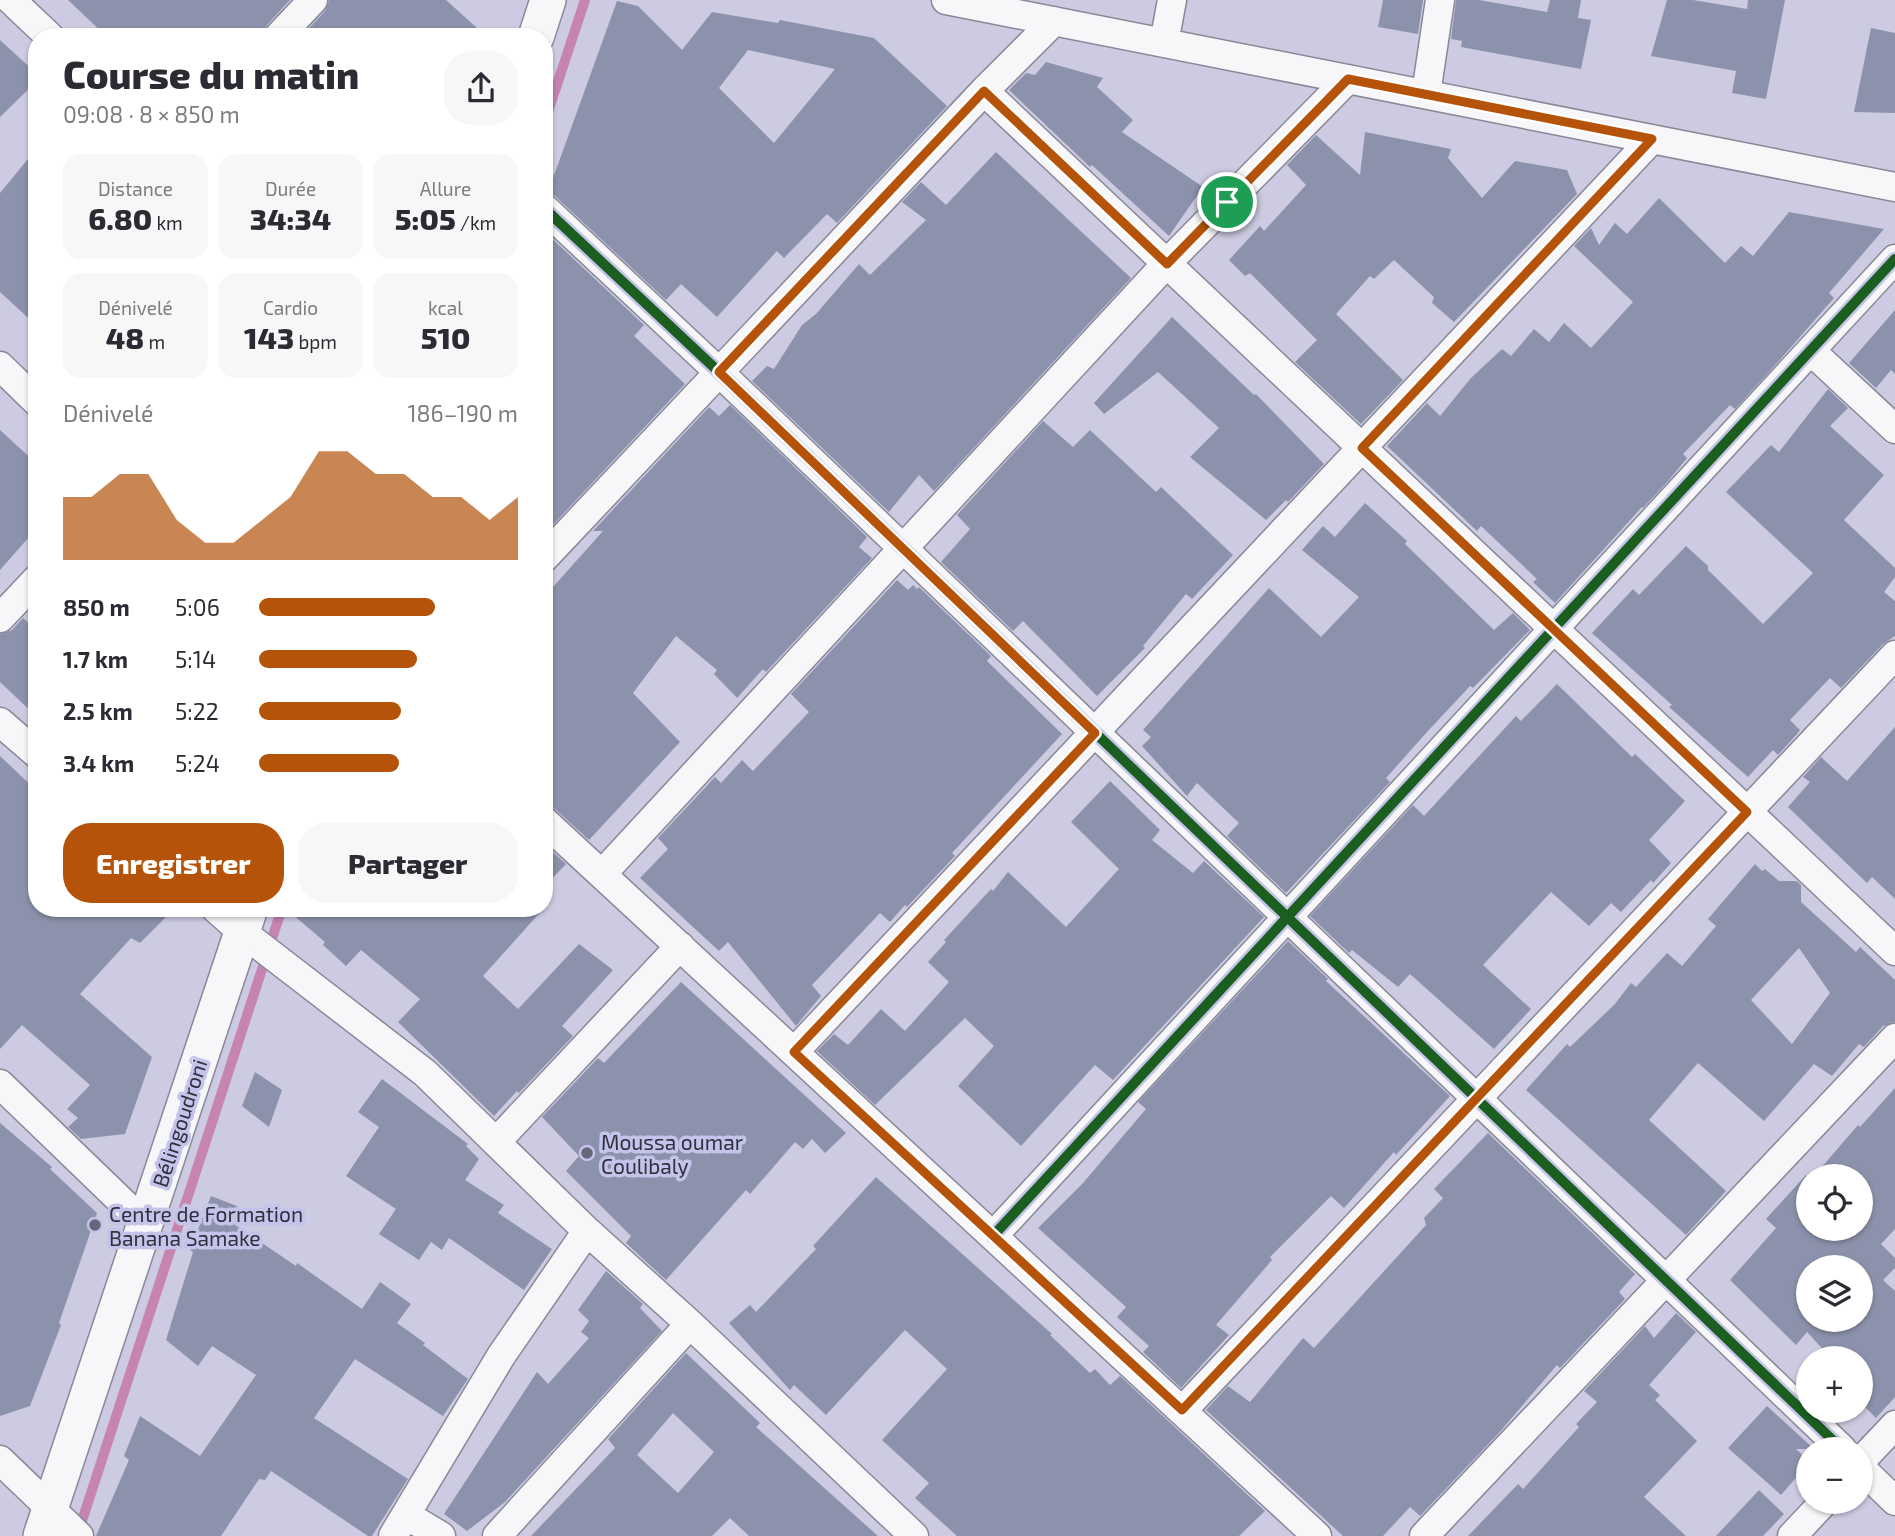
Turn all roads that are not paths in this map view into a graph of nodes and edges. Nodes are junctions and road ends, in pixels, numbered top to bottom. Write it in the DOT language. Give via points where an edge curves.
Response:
graph roads {
  1 [pos="11,0"];
  2 [pos="313,0"];
  3 [pos="548,0"];
  4 [pos="946,0"];
  5 [pos="1172,0"];
  6 [pos="1440,0"];
  7 [pos="1054,21"];
  8 [pos="41,28"];
  9 [pos="287,28"];
  10 [pos="539,28"];
  11 [pos="1164,43"];
  12 [pos="1348,79"];
  13 [pos="984,91"];
  14 [pos="1426,94"];
  15 [pos="1652,139"];
  16 [pos="1895,187"];
  17 [pos="553,216"];
  18 [pos="1895,259"];
  19 [pos="1167,264"];
  20 [pos="1811,351"];
  21 [pos="0,366"];
  22 [pos="719,372"];
  23 [pos="28,393"];
  24 [pos="1895,429"];
  25 [pos="1362,448"];
  26 [pos="553,548"];
  27 [pos="903,548"];
  28 [pos="28,588"];
  29 [pos="0,618"];
  30 [pos="1555,630"];
  31 [pos="1895,655"];
  32 [pos="0,722"];
  33 [pos="1095,733"];
  34 [pos="28,746"];
  35 [pos="1747,812"];
  36 [pos="553,829"];
  37 [pos="602,874"];
  38 [pos="1286,916"];
  39 [pos="246,920"];
  40 [pos="680,946"];
  41 [pos="1895,951"];
  42 [pos="1895,1038"];
  43 [pos="794,1052"];
  44 [pos="0,1084"];
  45 [pos="1476,1098"];
  46 [pos="497,1141"];
  47 [pos="145,1224"];
  48 [pos="587,1231"];
  49 [pos="993,1236"];
  50 [pos="1666,1280"];
  51 [pos="690,1324"];
  52 [pos="1182,1410"];
  53 [pos="1895,1425"];
  54 [pos="1830,1437"];
  55 [pos="1873,1450"];
  56 [pos="0,1460"];
  57 [pos="1873,1478"];
  58 [pos="1895,1501"];
  59 [pos="1813,1514"];
  60 [pos="46,1522"];
  61 [pos="399,1525"];
  62 [pos="79,1536"];
  63 [pos="441,1536"];
  64 [pos="497,1536"];
  65 [pos="914,1536"];
  66 [pos="1317,1536"];
  67 [pos="1424,1536"];
  68 [pos="1792,1536"];
  1 -- 8 [label="street"];
  2 -- 9 [label="street"];
  3 -- 10 [label="street"];
  4 -- 7 [label="street"];
  5 -- 11 [label="street"];
  6 -- 14 [label="street"];
  7 -- 11 [label="street"];
  7 -- 13 [label="street"];
  11 -- 12 [label="street"];
  12 -- 14 [label="street"];
  12 -- 19 [label="street"];
  13 -- 19 [label="street"];
  13 -- 22 [label="street"];
  14 -- 15 [label="street"];
  15 -- 16 [label="street"];
  15 -- 25 [label="street"];
  17 -- 22 [label="street"];
  18 -- 20 [label="street"];
  19 -- 25 [label="street"];
  19 -- 27 [label="street"];
  20 -- 24 [label="street"];
  20 -- 30 [label="street"];
  21 -- 23 [label="street"];
  22 -- 26 [label="street"];
  22 -- 27 [label="street"];
  25 -- 30 [label="street"];
  25 -- 33 [label="street"];
  27 -- 33 [label="street"];
  27 -- 37 [label="street"];
  28 -- 29 [label="street"];
  30 -- 35 [label="street"];
  30 -- 38 [label="street"];
  31 -- 35 [label="street"];
  32 -- 34 [label="street"];
  33 -- 38 [label="street"];
  33 -- 43 [label="street"];
  35 -- 41 [label="street"];
  35 -- 45 [label="street"];
  36 -- 37 [label="street"];
  37 -- 40 [label="street"];
  38 -- 45 [label="street"];
  38 -- 49 [label="street"];
  39 -- 46 [label="street"];
  39 -- 47 [label="street, Bélingoudroni"];
  40 -- 43 [label="street"];
  40 -- 46 [label="street"];
  42 -- 50 [label="street"];
  43 -- 49 [label="street"];
  44 -- 47 [label="street"];
  45 -- 50 [label="street"];
  45 -- 52 [label="street"];
  46 -- 48 [label="street"];
  47 -- 60 [label="street, Bélingoudroni"];
  48 -- 51 [label="street"];
  48 -- 61 [label="street" via="501,1356"];
  49 -- 52 [label="street"];
  50 -- 54 [label="street"];
  50 -- 67 [label="street"];
  51 -- 64 [label="street"];
  51 -- 65 [label="street"];
  52 -- 66 [label="street"];
  53 -- 55 [label="street"];
  56 -- 60 [label="street"];
  57 -- 58 [label="street"];
  59 -- 68 [label="street"];
  60 -- 62 [label="street"];
  61 -- 63 [label="street"];
}
